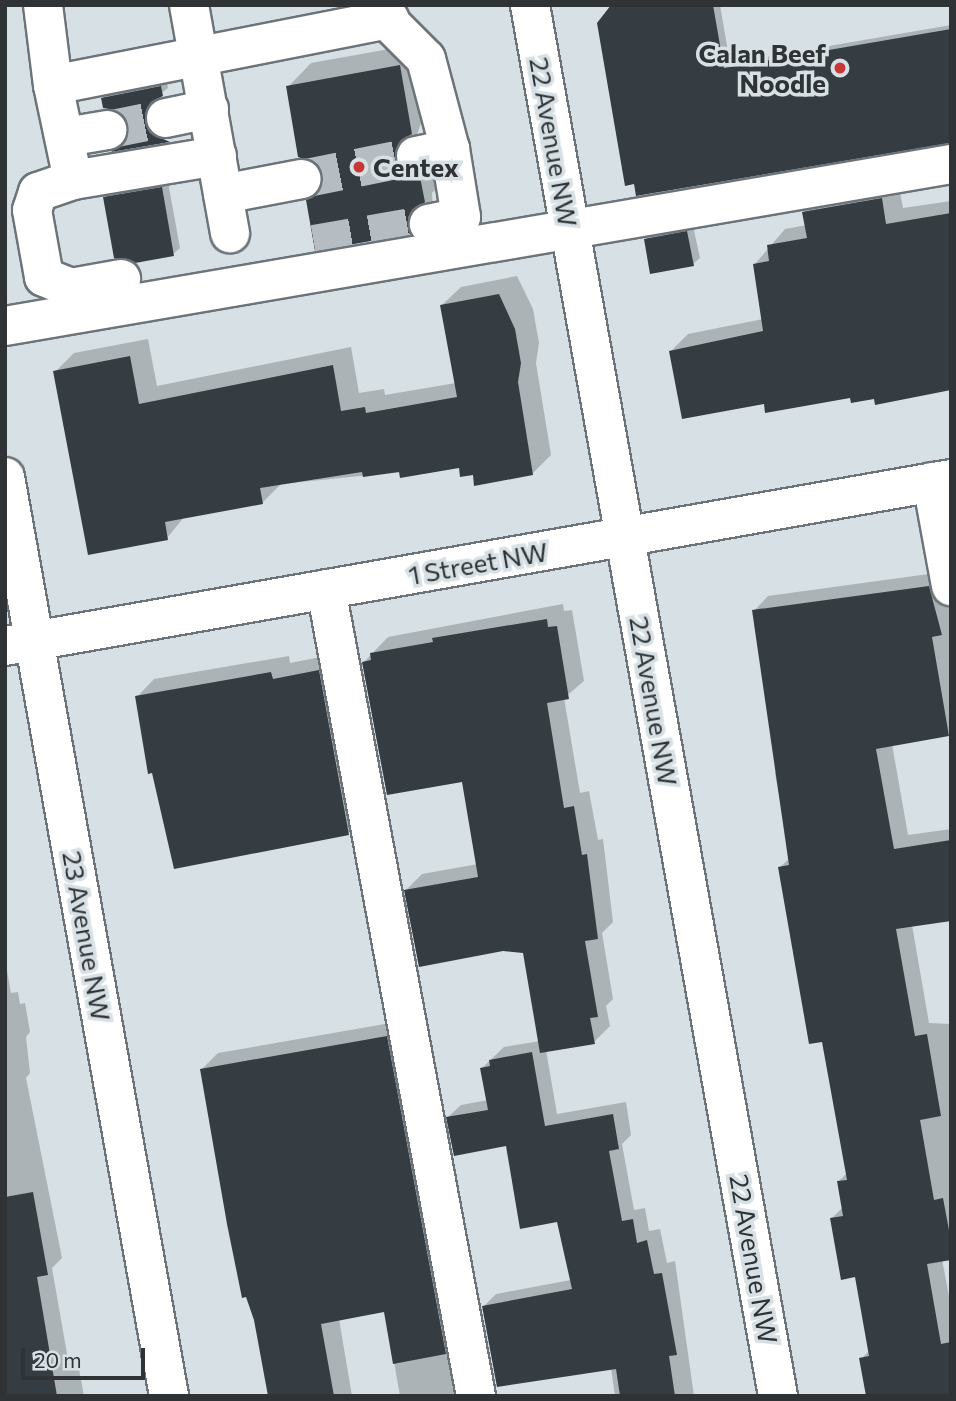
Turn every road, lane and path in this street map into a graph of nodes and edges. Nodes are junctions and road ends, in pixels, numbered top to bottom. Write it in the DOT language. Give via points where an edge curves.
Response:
graph roads {
  1 [pos="43,5"];
  2 [pos="190,5"];
  3 [pos="530,5"];
  4 [pos="381,12"];
  5 [pos="201,56"];
  6 [pos="53,85"];
  7 [pos="209,110"];
  8 [pos="166,118"];
  9 [pos="107,130"];
  10 [pos="66,137"];
  11 [pos="217,156"];
  12 [pos="951,164"];
  13 [pos="302,179"];
  14 [pos="73,180"];
  15 [pos="223,194"];
  16 [pos="429,224"];
  17 [pos="569,226"];
  18 [pos="230,233"];
  19 [pos="314,244"];
  20 [pos="5,326"];
  21 [pos="5,477"];
  22 [pos="942,481"];
  23 [pos="625,537"];
  24 [pos="951,586"];
  25 [pos="326,589"];
  26 [pos="20,644"];
  27 [pos="169,1396"];
  28 [pos="476,1396"];
  29 [pos="778,1396"];
  1 -- 6 [label="street"];
  2 -- 5 [label="street"];
  3 -- 17 [label="street, 22 Avenue NW"];
  4 -- 5 [label="street"];
  4 -- 16 [label="street" via="426,58 433,153 461,217"];
  5 -- 6 [label="street"];
  5 -- 7 [label="street"];
  6 -- 10 [label="street"];
  7 -- 8 [label="street"];
  7 -- 11 [label="street"];
  9 -- 10 [label="street"];
  10 -- 14 [label="street"];
  11 -- 14 [label="street"];
  11 -- 15 [label="street"];
  12 -- 17 [label="street"];
  13 -- 15 [label="street"];
  14 -- 19 [label="street" via="38,192 32,210 44,277 71,288"];
  15 -- 18 [label="street"];
  17 -- 20 [label="street"];
  17 -- 23 [label="street, 22 Avenue NW"];
  21 -- 26 [label="street, 23 Avenue NW"];
  22 -- 23 [label="street, 1 Street NW"];
  22 -- 24 [label="street"];
  23 -- 25 [label="street, 1 Street NW"];
  23 -- 29 [label="street, 22 Avenue NW"];
  25 -- 26 [label="street, 1 Street NW"];
  25 -- 28 [label="street"];
  26 -- 27 [label="street, 23 Avenue NW"];
}
